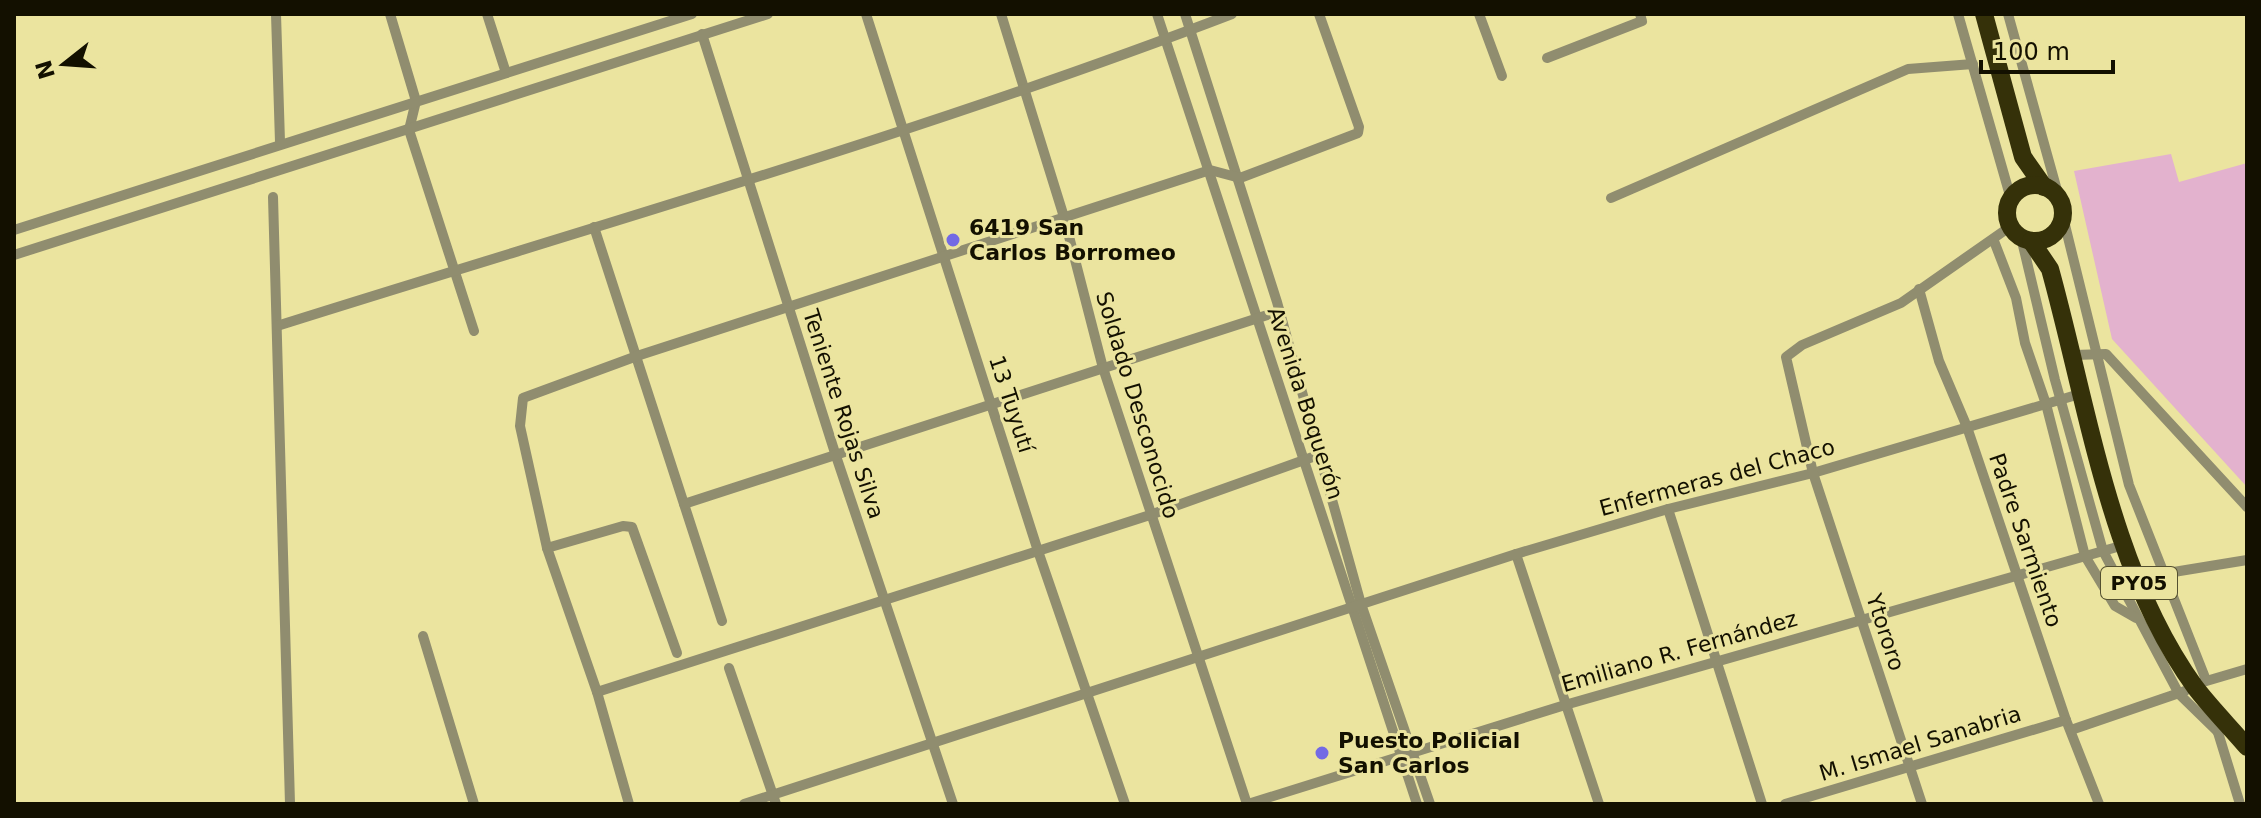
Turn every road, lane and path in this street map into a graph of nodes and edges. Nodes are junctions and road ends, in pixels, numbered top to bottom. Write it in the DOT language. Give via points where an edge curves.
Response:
graph roads {
  1 [pos="276,14"];
  2 [pos="390,14"];
  3 [pos="487,14"];
  4 [pos="692,14"];
  5 [pos="768,14"];
  6 [pos="866,14"];
  7 [pos="1001,14"];
  8 [pos="1157,14"];
  9 [pos="1185,14"];
  10 [pos="1232,14"];
  11 [pos="1319,14"];
  12 [pos="1479,14"];
  13 [pos="1958,14"];
  14 [pos="1984,14"];
  15 [pos="2008,14"];
  16 [pos="1641,17"];
  17 [pos="1190,30"];
  18 [pos="702,34"];
  19 [pos="1165,40"];
  20 [pos="1547,58"];
  21 [pos="1973,64"];
  22 [pos="506,73"];
  23 [pos="1502,76"];
  24 [pos="1025,91"];
  25 [pos="416,102"];
  26 [pos="409,130"];
  27 [pos="902,130"];
  28 [pos="280,142"];
  29 [pos="2023,157"];
  30 [pos="1210,170"];
  31 [pos="1240,178"];
  32 [pos="748,181"];
  33 [pos="2044,187"];
  34 [pos="273,197"];
  35 [pos="2013,197"];
  36 [pos="1611,198"];
  37 [pos="2061,215"];
  38 [pos="1064,217"];
  39 [pos="594,227"];
  40 [pos="14,230"];
  41 [pos="2021,235"];
  42 [pos="1994,241"];
  43 [pos="14,255"];
  44 [pos="943,257"];
  45 [pos="2050,269"];
  46 [pos="455,270"];
  47 [pos="1919,289"];
  48 [pos="790,308"];
  49 [pos="1280,311"];
  50 [pos="1258,318"];
  51 [pos="277,326"];
  52 [pos="474,331"];
  53 [pos="2096,354"];
  54 [pos="2074,355"];
  55 [pos="637,356"];
  56 [pos="1103,368"];
  57 [pos="2083,393"];
  58 [pos="2061,400"];
  59 [pos="2046,404"];
  60 [pos="992,405"];
  61 [pos="1967,427"];
  62 [pos="835,453"];
  63 [pos="1321,454"];
  64 [pos="1303,461"];
  65 [pos="1813,473"];
  66 [pos="684,504"];
  67 [pos="2247,507"];
  68 [pos="1668,509"];
  69 [pos="1150,515"];
  70 [pos="2124,545"];
  71 [pos="547,548"];
  72 [pos="1038,551"];
  73 [pos="2103,551"];
  74 [pos="1516,554"];
  75 [pos="2085,556"];
  76 [pos="2247,560"];
  77 [pos="2016,574"];
  78 [pos="2164,574"];
  79 [pos="2137,578"];
  80 [pos="883,599"];
  81 [pos="1356,605"];
  82 [pos="2136,618"];
  83 [pos="1860,619"];
  84 [pos="722,621"];
  85 [pos="423,636"];
  86 [pos="677,653"];
  87 [pos="1198,658"];
  88 [pos="1715,661"];
  89 [pos="729,668"];
  90 [pos="2247,669"];
  91 [pos="2193,687"];
  92 [pos="597,692"];
  93 [pos="1086,695"];
  94 [pos="1565,705"];
  95 [pos="2210,705"];
  96 [pos="2068,725"];
  97 [pos="2218,732"];
  98 [pos="932,743"];
  99 [pos="2247,747"];
  100 [pos="1413,753"];
  101 [pos="1401,757"];
  102 [pos="1910,768"];
  103 [pos="774,800"];
  104 [pos="290,804"];
  105 [pos="474,804"];
  106 [pos="629,804"];
  107 [pos="744,804"];
  108 [pos="953,804"];
  109 [pos="1125,804"];
  110 [pos="1247,804"];
  111 [pos="1417,804"];
  112 [pos="1430,804"];
  113 [pos="1599,804"];
  114 [pos="1762,804"];
  115 [pos="1785,804"];
  116 [pos="1922,804"];
  117 [pos="2099,804"];
  118 [pos="2240,804"];
  1 -- 28 [label="street"];
  2 -- 25 [label="street"];
  3 -- 22 [label="street"];
  4 -- 22 [label="street"];
  5 -- 18 [label="street"];
  6 -- 27 [label="street, 13 Tuyutí"];
  7 -- 24 [label="street, Soldado Desconocido"];
  8 -- 19 [label="street, Avenida Boquerón"];
  9 -- 17 [label="street, Avenida Boquerón"];
  10 -- 17 [label="street"];
  11 -- 31 [label="street" via="1358,133"];
  12 -- 23 [label="street"];
  13 -- 21 [label="street"];
  14 -- 29 [label="highway"];
  15 -- 37 [label="street"];
  16 -- 20 [label="street"];
  17 -- 19 [label="street"];
  17 -- 31 [label="street, Avenida Boquerón"];
  18 -- 26 [label="street"];
  18 -- 32 [label="street, Teniente Rojas Silva"];
  19 -- 24 [label="street"];
  19 -- 30 [label="street, Avenida Boquerón"];
  21 -- 35 [label="street"];
  21 -- 36 [label="street" via="1908,69"];
  22 -- 25 [label="street"];
  24 -- 27 [label="street"];
  24 -- 38 [label="street, Soldado Desconocido"];
  25 -- 26 [label="street"];
  25 -- 40 [label="street"];
  26 -- 43 [label="street"];
  26 -- 46 [label="street"];
  27 -- 32 [label="street"];
  27 -- 44 [label="street, 13 Tuyutí"];
  29 -- 33 [label="highway"];
  29 -- 35 [label="highway"];
  30 -- 31 [label="street"];
  30 -- 38 [label="street"];
  30 -- 50 [label="street, Avenida Boquerón"];
  31 -- 49 [label="street, Avenida Boquerón"];
  32 -- 39 [label="street"];
  32 -- 48 [label="street, Teniente Rojas Silva"];
  33 -- 35 [label="highway" via="2028,186"];
  33 -- 37 [label="highway"];
  34 -- 51 [label="street"];
  35 -- 41 [label="highway" via="2007,215"];
  37 -- 41 [label="highway" via="2048,238"];
  37 -- 45 [label="highway, PY05"];
  37 -- 53 [label="street"];
  38 -- 44 [label="street"];
  38 -- 56 [label="street, Soldado Desconocido"];
  39 -- 46 [label="street"];
  39 -- 55 [label="street"];
  41 -- 42 [label="street"];
  41 -- 45 [label="highway, PY05"];
  41 -- 58 [label="street"];
  42 -- 47 [label="street"];
  42 -- 59 [label="street"];
  44 -- 48 [label="street"];
  44 -- 60 [label="street, 13 Tuyutí"];
  45 -- 54 [label="highway, PY05"];
  46 -- 51 [label="street"];
  46 -- 52 [label="street"];
  47 -- 61 [label="street, Padre Sarmiento" via="1939,361"];
  47 -- 65 [label="street, Ytororo" via="1901,303 1802,345 1786,357"];
  48 -- 55 [label="street"];
  48 -- 62 [label="street, Teniente Rojas Silva"];
  49 -- 50 [label="street"];
  49 -- 63 [label="street, Avenida Boquerón"];
  50 -- 56 [label="street"];
  50 -- 64 [label="street, Avenida Boquerón"];
  51 -- 104 [label="street"];
  53 -- 54 [label="street"];
  53 -- 67 [label="street" via="2106,354"];
  53 -- 78 [label="street" via="2129,485"];
  54 -- 57 [label="highway, PY05"];
  55 -- 66 [label="street"];
  55 -- 71 [label="street" via="523,398 520,426"];
  56 -- 60 [label="street"];
  56 -- 69 [label="street, Soldado Desconocido"];
  57 -- 58 [label="street, Enfermeras del Chaco"];
  57 -- 70 [label="highway, PY05"];
  58 -- 59 [label="street, Enfermeras del Chaco"];
  58 -- 73 [label="street"];
  59 -- 61 [label="street, Enfermeras del Chaco"];
  59 -- 75 [label="street"];
  60 -- 62 [label="street"];
  60 -- 72 [label="street, 13 Tuyutí"];
  61 -- 65 [label="street, Enfermeras del Chaco"];
  61 -- 77 [label="street, Padre Sarmiento"];
  62 -- 66 [label="street"];
  62 -- 80 [label="street, Teniente Rojas Silva"];
  63 -- 64 [label="street"];
  63 -- 81 [label="street, Avenida Boquerón"];
  64 -- 69 [label="street"];
  64 -- 81 [label="street, Avenida Boquerón"];
  65 -- 68 [label="street, Enfermeras del Chaco"];
  65 -- 83 [label="street, Ytororo"];
  66 -- 84 [label="street"];
  68 -- 74 [label="street, Enfermeras del Chaco"];
  68 -- 88 [label="street"];
  69 -- 72 [label="street"];
  69 -- 87 [label="street, Soldado Desconocido"];
  70 -- 73 [label="street, Emiliano R. Fernández"];
  70 -- 79 [label="highway, PY05"];
  71 -- 86 [label="street" via="632,527"];
  71 -- 92 [label="street"];
  72 -- 80 [label="street"];
  72 -- 93 [label="street, 13 Tuyutí"];
  73 -- 75 [label="street, Emiliano R. Fernández"];
  73 -- 82 [label="street"];
  74 -- 81 [label="street, Enfermeras del Chaco"];
  74 -- 94 [label="street"];
  75 -- 77 [label="street, Emiliano R. Fernández"];
  75 -- 82 [label="street" via="2115,606"];
  76 -- 78 [label="street"];
  77 -- 83 [label="street, Emiliano R. Fernández"];
  77 -- 96 [label="street, Padre Sarmiento"];
  78 -- 79 [label="street"];
  78 -- 91 [label="street"];
  79 -- 91 [label="highway, PY05"];
  80 -- 92 [label="street"];
  80 -- 98 [label="street, Teniente Rojas Silva"];
  81 -- 87 [label="street, Enfermeras del Chaco"];
  81 -- 100 [label="street, Avenida Boquerón"];
  81 -- 101 [label="street, Avenida Boquerón"];
  82 -- 91 [label="street"];
  83 -- 88 [label="street, Emiliano R. Fernández"];
  83 -- 102 [label="street, Ytororo"];
  85 -- 105 [label="street"];
  87 -- 93 [label="street, Enfermeras del Chaco"];
  87 -- 110 [label="street, Soldado Desconocido"];
  88 -- 94 [label="street, Emiliano R. Fernández"];
  88 -- 114 [label="street"];
  89 -- 103 [label="street"];
  90 -- 91 [label="street, M. Ismael Sanabria"];
  91 -- 95 [label="highway, PY05"];
  91 -- 96 [label="street, M. Ismael Sanabria"];
  91 -- 97 [label="street"];
  92 -- 106 [label="street"];
  93 -- 98 [label="street, Enfermeras del Chaco"];
  93 -- 109 [label="street, 13 Tuyutí"];
  94 -- 100 [label="street, Emiliano R. Fernández"];
  94 -- 113 [label="street"];
  95 -- 97 [label="street"];
  95 -- 99 [label="highway, PY05"];
  96 -- 102 [label="street, M. Ismael Sanabria"];
  96 -- 117 [label="street, Padre Sarmiento"];
  97 -- 118 [label="street"];
  98 -- 103 [label="street, Enfermeras del Chaco"];
  98 -- 108 [label="street, Teniente Rojas Silva"];
  100 -- 101 [label="street, Emiliano R. Fernández"];
  100 -- 112 [label="street, Avenida Boquerón"];
  101 -- 110 [label="street, Emiliano R. Fernández"];
  101 -- 111 [label="street, Avenida Boquerón"];
  102 -- 115 [label="street, M. Ismael Sanabria"];
  102 -- 116 [label="street, Ytororo"];
  103 -- 107 [label="street, Enfermeras del Chaco"];
}
